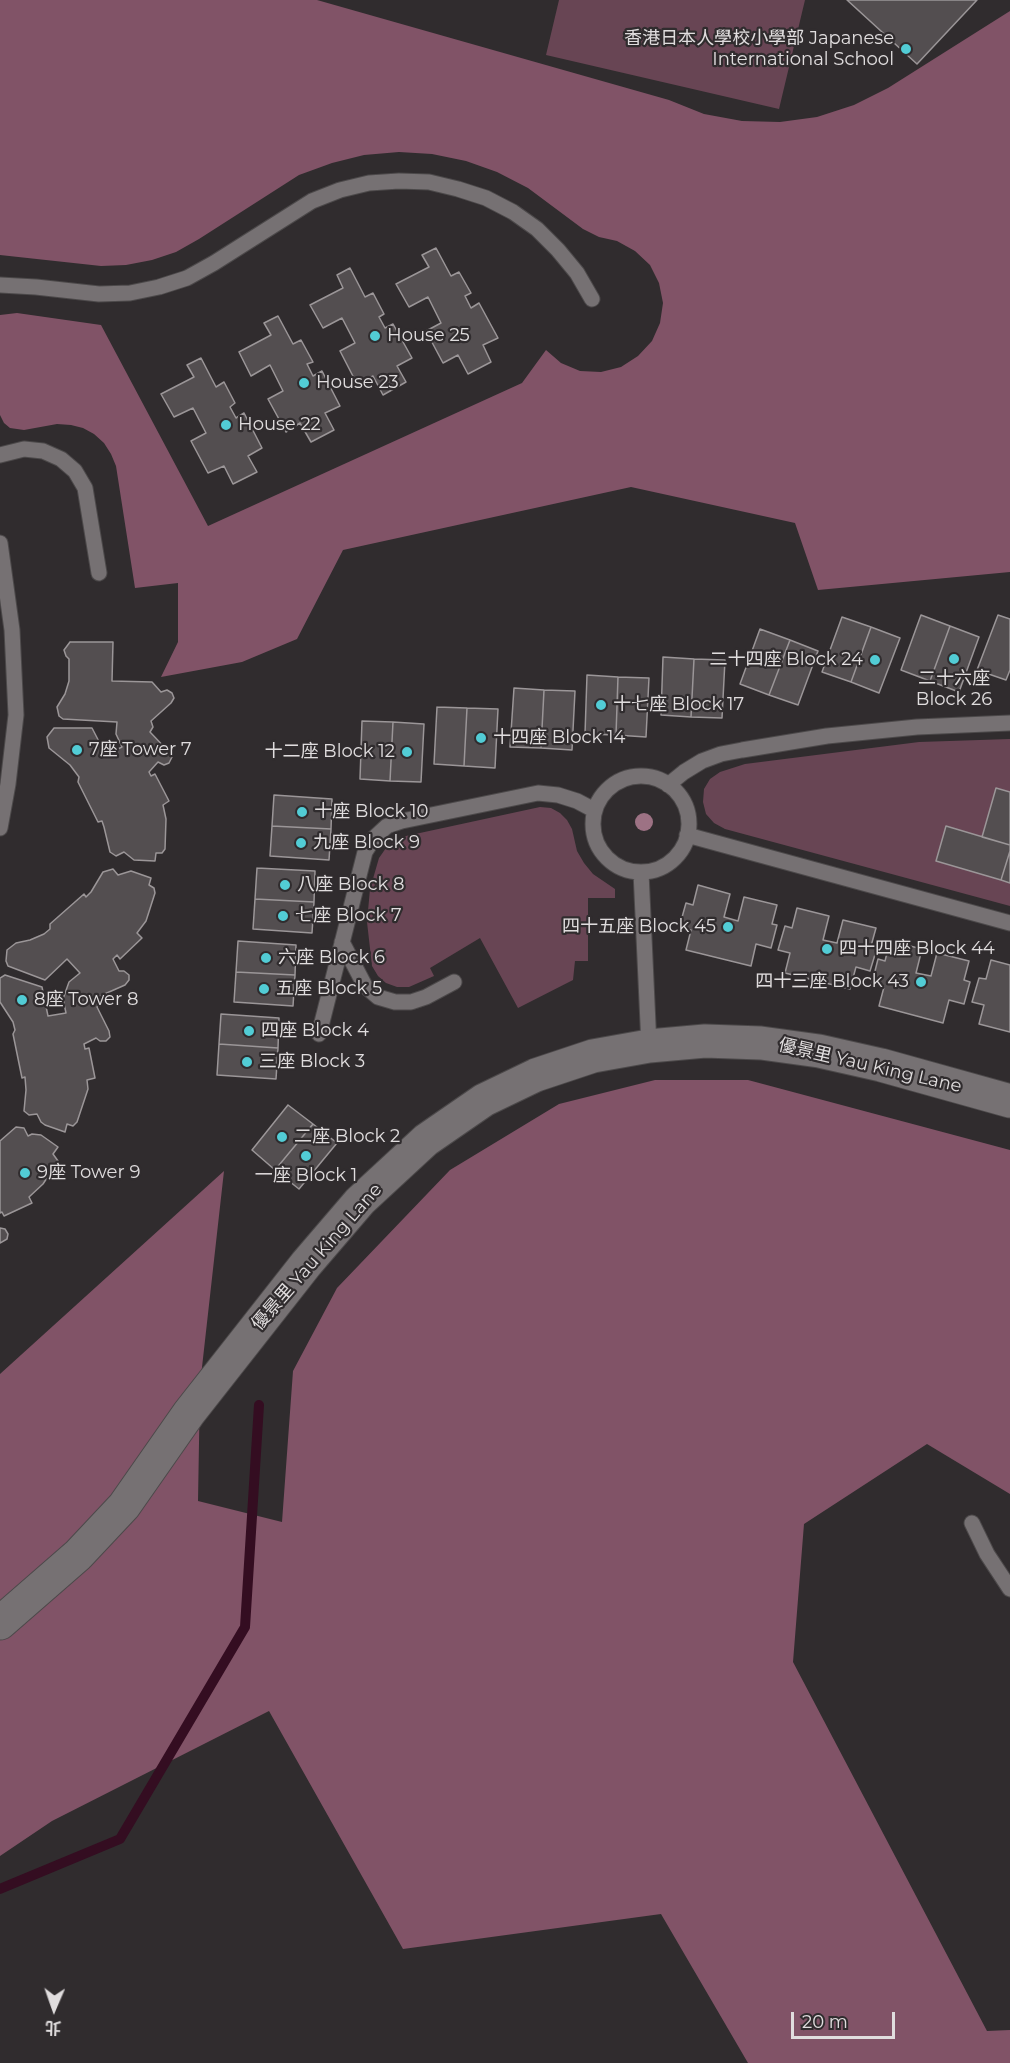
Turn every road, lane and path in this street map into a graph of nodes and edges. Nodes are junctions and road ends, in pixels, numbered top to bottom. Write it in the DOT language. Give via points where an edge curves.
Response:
graph roads {
  1 [pos="0,285"];
  2 [pos="592,299"];
  3 [pos="0,455"];
  4 [pos="0,543"];
  5 [pos="99,573"];
  6 [pos="1010,723"];
  7 [pos="4,784"];
  8 [pos="668,785"];
  9 [pos="594,810"];
  10 [pos="0,828"];
  11 [pos="687,836"];
  12 [pos="641,872"];
  13 [pos="1010,923"];
  14 [pos="342,942"];
  15 [pos="454,982"];
  16 [pos="319,1034"];
  17 [pos="649,1046"];
  18 [pos="1010,1101"];
  19 [pos="972,1523"];
  20 [pos="1010,1589"];
  21 [pos="0,1623"];
  1 -- 2 [label="lane" via="99,294 159,287 214,263 312,201 369,183 399,181 429,182 458,189 513,212 558,250"];
  3 -- 5 [label="lane" via="24,449 44,451 75,471 85,488"];
  4 -- 7 [label="lane" via="12,630 16,715"];
  6 -- 8 [label="lane" via="827,736 742,750 702,761"];
  7 -- 10 [label="lane"];
  8 -- 9 [label="lane" via="655,778 625,779 612,786"];
  8 -- 11 [label="lane" via="686,809"];
  9 -- 12 [label="lane" via="595,840 602,853 626,870"];
  9 -- 14 [label="lane" via="567,798 538,793 387,826 365,852"];
  11 -- 12 [label="lane" via="680,852 669,863"];
  11 -- 13 [label="lane"];
  12 -- 17 [label="lane"];
  14 -- 15 [label="lane" via="365,986 378,997 411,1002"];
  14 -- 16 [label="lane"];
  17 -- 18 [label="street, 優景里 Yau King Lane" via="705,1041 819,1051"];
  17 -- 21 [label="street, 優景里 Yau King Lane" via="593,1056 536,1075 484,1100 426,1140 360,1201 306,1264 189,1413 124,1506 78,1555"];
  19 -- 20 [label="lane"];
}
